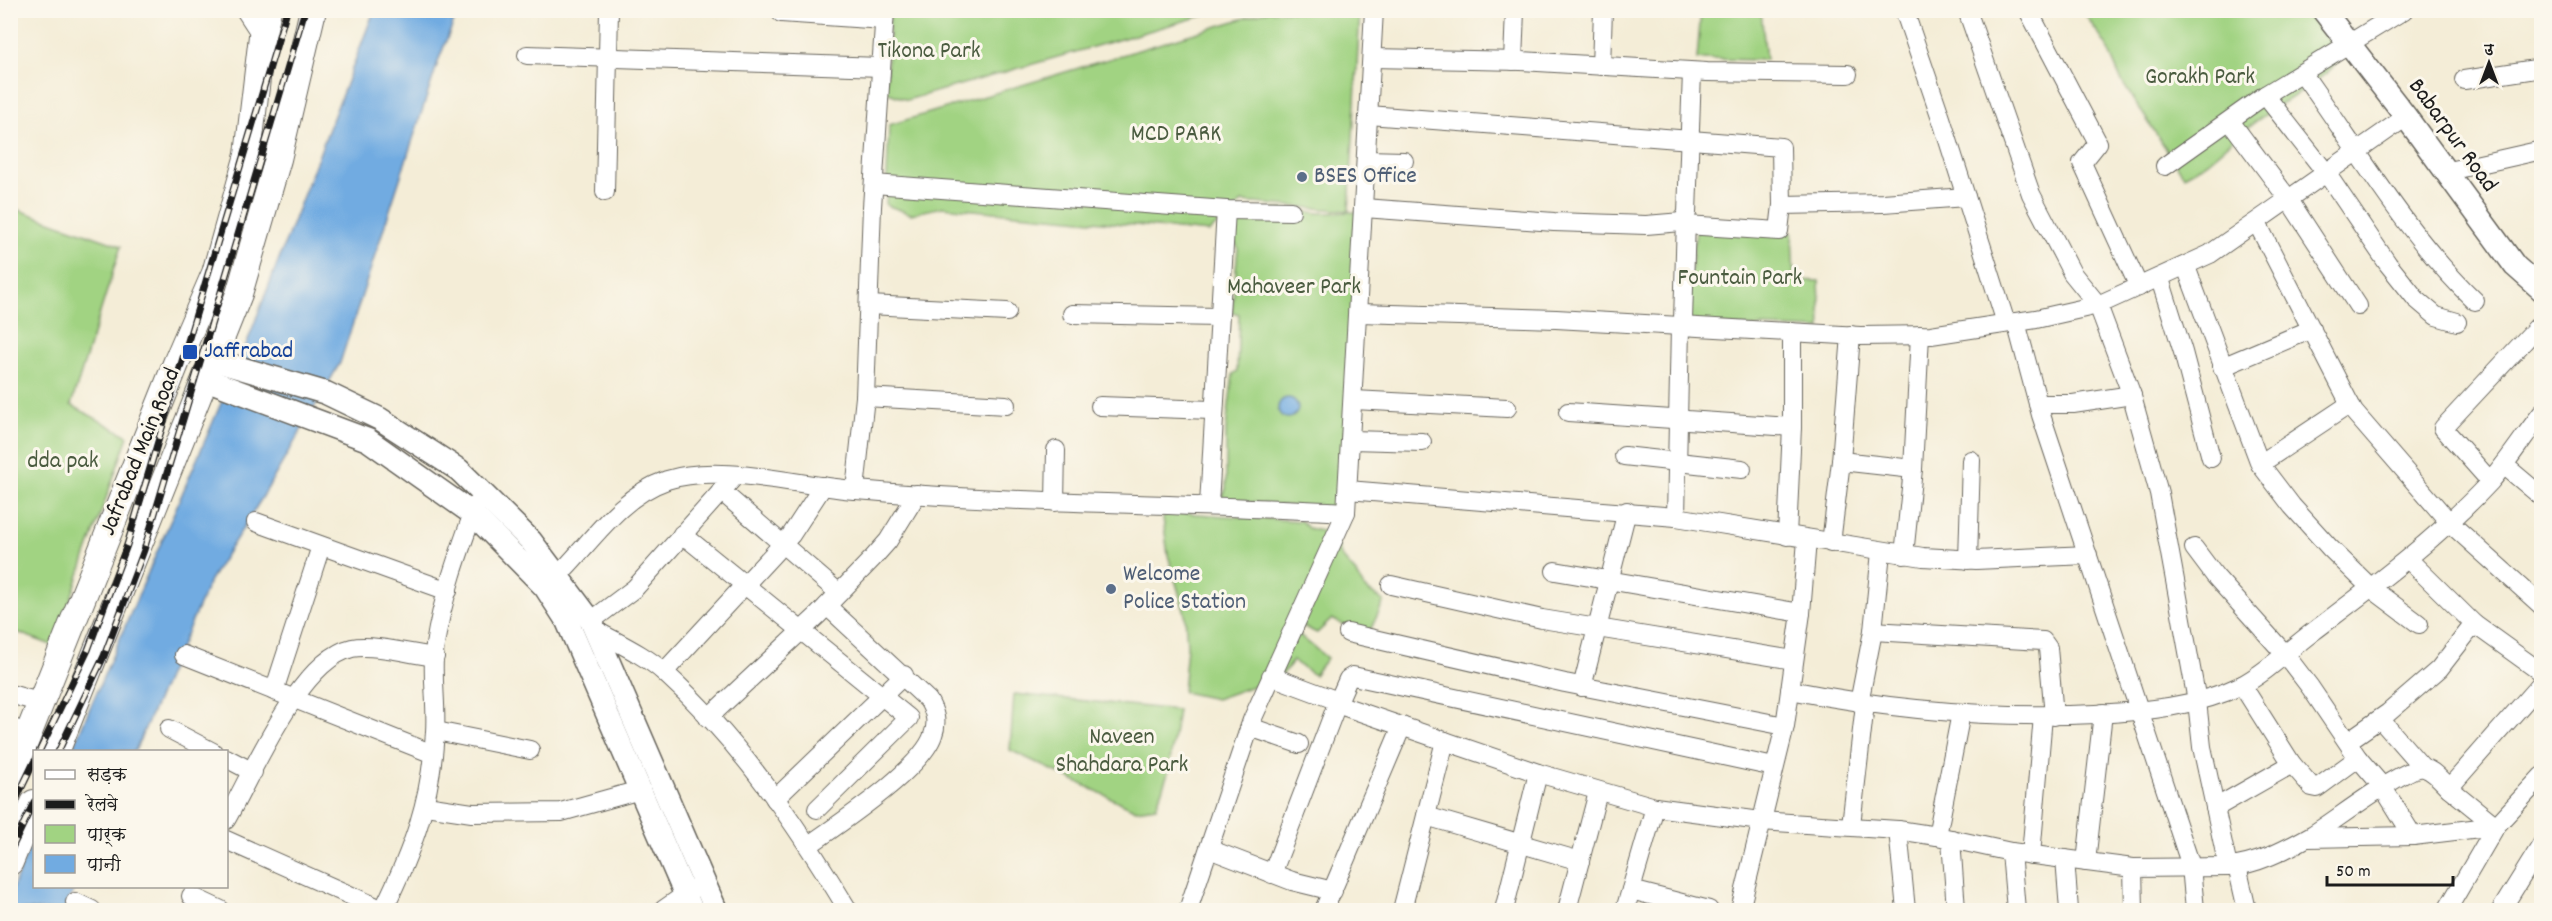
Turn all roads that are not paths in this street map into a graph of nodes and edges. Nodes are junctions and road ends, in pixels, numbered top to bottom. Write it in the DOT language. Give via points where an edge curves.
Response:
graph roads {
  1 [pos="245,10"];
  2 [pos="268,10"];
  3 [pos="313,10"];
  4 [pos="609,10"];
  5 [pos="1374,10"];
  6 [pos="1515,10"];
  7 [pos="1603,10"];
  8 [pos="1904,10"];
  9 [pos="1967,10"];
  10 [pos="2028,10"];
  11 [pos="2323,10"];
  12 [pos="2399,11"];
  13 [pos="781,13"];
  14 [pos="885,15"];
  15 [pos="262,36"];
  16 [pos="2349,44"];
  17 [pos="527,55"];
  18 [pos="1372,58"];
  19 [pos="608,59"];
  20 [pos="1513,61"];
  21 [pos="1601,66"];
  22 [pos="881,67"];
  23 [pos="2541,68"];
  24 [pos="1692,72"];
  25 [pos="1848,74"];
  26 [pos="2303,74"];
  27 [pos="2464,80"];
  28 [pos="2265,95"];
  29 [pos="1369,115"];
  30 [pos="2406,117"];
  31 [pos="2230,121"];
  32 [pos="251,127"];
  33 [pos="285,132"];
  34 [pos="1691,140"];
  35 [pos="2541,150"];
  36 [pos="2359,153"];
  37 [pos="1366,160"];
  38 [pos="1404,160"];
  39 [pos="2165,166"];
  40 [pos="2444,172"];
  41 [pos="2327,174"];
  42 [pos="874,184"];
  43 [pos="605,192"];
  44 [pos="1966,197"];
  45 [pos="2289,200"];
  46 [pos="1782,205"];
  47 [pos="1364,208"];
  48 [pos="1226,210"];
  49 [pos="1291,211"];
  50 [pos="1686,222"];
  51 [pos="2257,223"];
  52 [pos="2186,267"];
  53 [pos="2160,279"];
  54 [pos="2139,287"];
  55 [pos="2541,290"];
  56 [pos="2475,301"];
  57 [pos="869,304"];
  58 [pos="2098,305"];
  59 [pos="2358,306"];
  60 [pos="1007,312"];
  61 [pos="1359,313"];
  62 [pos="1072,314"];
  63 [pos="1218,317"];
  64 [pos="2457,322"];
  65 [pos="2541,322"];
  66 [pos="2011,323"];
  67 [pos="1681,324"];
  68 [pos="2312,329"];
  69 [pos="1792,332"];
  70 [pos="1851,335"];
  71 [pos="1920,335"];
  72 [pos="2222,367"];
  73 [pos="218,373"];
  74 [pos="2132,395"];
  75 [pos="865,397"];
  76 [pos="1354,400"];
  77 [pos="2038,404"];
  78 [pos="2350,404"];
  79 [pos="1006,405"];
  80 [pos="1100,406"];
  81 [pos="1507,408"];
  82 [pos="1212,410"];
  83 [pos="1568,412"];
  84 [pos="2540,417"];
  85 [pos="1678,420"];
  86 [pos="1792,427"];
  87 [pos="1351,440"];
  88 [pos="1422,442"];
  89 [pos="1056,450"];
  90 [pos="1624,456"];
  91 [pos="2211,458"];
  92 [pos="1677,460"];
  93 [pos="1841,460"];
  94 [pos="1971,460"];
  95 [pos="2260,464"];
  96 [pos="2504,465"];
  97 [pos="1742,469"];
  98 [pos="1913,469"];
  99 [pos="735,476"];
  100 [pos="2490,481"];
  101 [pos="824,486"];
  102 [pos="855,490"];
  103 [pos="1348,490"];
  104 [pos="721,491"];
  105 [pos="481,492"];
  106 [pos="918,494"];
  107 [pos="2541,496"];
  108 [pos="1055,502"];
  109 [pos="1209,505"];
  110 [pos="1627,511"];
  111 [pos="1346,513"];
  112 [pos="473,514"];
  113 [pos="1676,517"];
  114 [pos="256,522"];
  115 [pos="2450,524"];
  116 [pos="682,534"];
  117 [pos="1787,536"];
  118 [pos="1807,540"];
  119 [pos="1831,543"];
  120 [pos="782,545"];
  121 [pos="321,546"];
  122 [pos="2194,548"];
  123 [pos="1881,552"];
  124 [pos="1904,555"];
  125 [pos="2088,555"];
  126 [pos="2408,558"];
  127 [pos="1968,560"];
  128 [pos="1555,571"];
  129 [pos="1608,580"];
  130 [pos="552,581"];
  131 [pos="744,585"];
  132 [pos="1391,585"];
  133 [pos="2371,588"];
  134 [pos="448,591"];
  135 [pos="833,599"];
  136 [pos="2541,606"];
  137 [pos="1801,613"];
  138 [pos="2419,624"];
  139 [pos="2474,624"];
  140 [pos="593,626"];
  141 [pos="1596,627"];
  142 [pos="801,631"];
  143 [pos="1873,631"];
  144 [pos="1348,633"];
  145 [pos="2284,653"];
  146 [pos="184,655"];
  147 [pos="435,657"];
  148 [pos="1794,660"];
  149 [pos="54,672"];
  150 [pos="664,672"];
  151 [pos="2541,673"];
  152 [pos="904,675"];
  153 [pos="1271,676"];
  154 [pos="2541,682"];
  155 [pos="2242,685"];
  156 [pos="82,686"];
  157 [pos="1582,687"];
  158 [pos="1790,690"];
  159 [pos="274,691"];
  160 [pos="10,694"];
  161 [pos="883,695"];
  162 [pos="293,699"];
  163 [pos="2197,701"];
  164 [pos="42,702"];
  165 [pos="1337,703"];
  166 [pos="1862,704"];
  167 [pos="2141,711"];
  168 [pos="1961,713"];
  169 [pos="2103,713"];
  170 [pos="2048,716"];
  171 [pos="708,718"];
  172 [pos="2380,718"];
  173 [pos="1402,726"];
  174 [pos="1785,726"];
  175 [pos="1250,727"];
  176 [pos="169,729"];
  177 [pos="20,730"];
  178 [pos="436,731"];
  179 [pos="628,734"];
  180 [pos="1445,741"];
  181 [pos="2348,741"];
  182 [pos="1299,744"];
  183 [pos="57,750"];
  184 [pos="209,750"];
  185 [pos="530,750"];
  186 [pos="433,754"];
  187 [pos="2358,758"];
  188 [pos="228,759"];
  189 [pos="2292,764"];
  190 [pos="1774,767"];
  191 [pos="2422,767"];
  192 [pos="253,772"];
  193 [pos="1538,773"];
  194 [pos="2541,776"];
  195 [pos="11,779"];
  196 [pos="2382,786"];
  197 [pos="2449,788"];
  198 [pos="640,790"];
  199 [pos="1598,792"];
  200 [pos="775,799"];
  201 [pos="33,805"];
  202 [pos="426,806"];
  203 [pos="1655,807"];
  204 [pos="2215,808"];
  205 [pos="818,809"];
  206 [pos="228,816"];
  207 [pos="1426,816"];
  208 [pos="1761,821"];
  209 [pos="1851,825"];
  210 [pos="2496,826"];
  211 [pos="1898,831"];
  212 [pos="2413,836"];
  213 [pos="1944,837"];
  214 [pos="2306,838"];
  215 [pos="228,841"];
  216 [pos="1521,842"];
  217 [pos="809,844"];
  218 [pos="2541,844"];
  219 [pos="1209,849"];
  220 [pos="2010,852"];
  221 [pos="2031,855"];
  222 [pos="2065,859"];
  223 [pos="1580,861"];
  224 [pos="10,862"];
  225 [pos="2086,862"];
  226 [pos="2191,866"];
  227 [pos="2232,866"];
  228 [pos="2133,868"];
  229 [pos="1272,874"];
  230 [pos="1631,890"];
  231 [pos="1333,891"];
  232 [pos="190,896"];
  233 [pos="694,896"];
  234 [pos="75,902"];
  235 [pos="92,910"];
  236 [pos="221,910"];
  237 [pos="383,910"];
  238 [pos="663,910"];
  239 [pos="716,910"];
  240 [pos="848,910"];
  241 [pos="1188,910"];
  242 [pos="1324,910"];
  243 [pos="1402,910"];
  244 [pos="1504,910"];
  245 [pos="1567,910"];
  246 [pos="1624,910"];
  247 [pos="1709,910"];
  248 [pos="1740,910"];
  249 [pos="1906,910"];
  250 [pos="1956,910"];
  251 [pos="2016,910"];
  252 [pos="2069,910"];
  253 [pos="2134,910"];
  254 [pos="2195,910"];
  255 [pos="2247,910"];
  256 [pos="2447,910"];
  257 [pos="2501,910"];
  1 -- 15 [label="street"];
  2 -- 15 [label="main road, Jafrabad Main Road"];
  3 -- 33 [label="main road, Jafrabad Main Road"];
  4 -- 19 [label="street"];
  5 -- 18 [label="street"];
  6 -- 20 [label="street"];
  7 -- 21 [label="street"];
  8 -- 44 [label="street"];
  9 -- 58 [label="street" via="2031,194 2072,273"];
  10 -- 54 [label="street" via="2098,143 2082,163"];
  11 -- 16 [label="street, Babarpur Road"];
  12 -- 16 [label="street"];
  13 -- 14 [label="street"];
  14 -- 22 [label="street"];
  15 -- 32 [label="main road, Jafrabad Main Road"];
  16 -- 26 [label="street"];
  16 -- 30 [label="street, Babarpur Road"];
  17 -- 19 [label="street"];
  18 -- 20 [label="street"];
  18 -- 29 [label="street"];
  19 -- 22 [label="street"];
  19 -- 43 [label="street"];
  20 -- 21 [label="street"];
  21 -- 24 [label="street"];
  22 -- 42 [label="street"];
  23 -- 27 [label="street"];
  24 -- 25 [label="street"];
  24 -- 34 [label="street"];
  26 -- 28 [label="street"];
  26 -- 36 [label="street"];
  28 -- 31 [label="street"];
  28 -- 41 [label="street"];
  29 -- 34 [label="street"];
  29 -- 37 [label="street"];
  30 -- 36 [label="street"];
  30 -- 40 [label="street, Babarpur Road"];
  31 -- 39 [label="street"];
  31 -- 45 [label="street"];
  32 -- 33 [label="main road"];
  32 -- 149 [label="main road, Jafrabad Main Road" via="248,155 215,273"];
  33 -- 73 [label="main road, Jafrabad Main Road"];
  34 -- 46 [label="street" via="1781,147"];
  34 -- 50 [label="street"];
  35 -- 40 [label="street"];
  36 -- 41 [label="street"];
  36 -- 56 [label="street" via="2452,280"];
  37 -- 38 [label="street"];
  37 -- 47 [label="street"];
  40 -- 55 [label="street, Babarpur Road" via="2515,266"];
  41 -- 45 [label="street"];
  41 -- 64 [label="street" via="2416,299 2436,316"];
  42 -- 48 [label="street"];
  42 -- 57 [label="street"];
  44 -- 46 [label="street"];
  44 -- 66 [label="street"];
  45 -- 51 [label="street"];
  45 -- 59 [label="street"];
  46 -- 50 [label="street" via="1779,231"];
  47 -- 50 [label="street" via="1554,222"];
  47 -- 61 [label="street"];
  48 -- 49 [label="street"];
  48 -- 63 [label="street"];
  50 -- 67 [label="street"];
  51 -- 52 [label="street"];
  51 -- 68 [label="street"];
  52 -- 53 [label="street"];
  52 -- 72 [label="street"];
  53 -- 54 [label="street"];
  53 -- 91 [label="street"];
  54 -- 58 [label="street"];
  57 -- 60 [label="street"];
  57 -- 75 [label="street"];
  58 -- 66 [label="street"];
  58 -- 74 [label="street"];
  61 -- 67 [label="street"];
  61 -- 76 [label="street"];
  62 -- 63 [label="street"];
  63 -- 82 [label="street"];
  65 -- 100 [label="street" via="2443,428"];
  66 -- 71 [label="street"];
  66 -- 77 [label="street"];
  67 -- 69 [label="street"];
  67 -- 85 [label="street"];
  68 -- 72 [label="street"];
  68 -- 78 [label="street"];
  69 -- 70 [label="street"];
  69 -- 86 [label="street"];
  70 -- 71 [label="street"];
  70 -- 93 [label="street"];
  71 -- 98 [label="street"];
  72 -- 95 [label="street"];
  73 -- 105 [label="street" via="326,393 380,419 459,470"];
  73 -- 112 [label="street" via="315,420 368,440"];
  73 -- 156 [label="main road, Jafrabad Main Road"];
  74 -- 77 [label="street" via="2073,404"];
  74 -- 163 [label="street" via="2159,493"];
  75 -- 79 [label="street"];
  75 -- 102 [label="street"];
  76 -- 81 [label="street"];
  76 -- 87 [label="street"];
  77 -- 125 [label="street"];
  78 -- 95 [label="street"];
  78 -- 115 [label="street"];
  80 -- 82 [label="street"];
  82 -- 109 [label="street"];
  83 -- 85 [label="street"];
  84 -- 96 [label="street"];
  85 -- 86 [label="street"];
  85 -- 92 [label="street"];
  86 -- 117 [label="street"];
  87 -- 88 [label="street"];
  87 -- 103 [label="street"];
  89 -- 108 [label="street"];
  90 -- 92 [label="street"];
  92 -- 97 [label="street"];
  92 -- 113 [label="street"];
  93 -- 98 [label="street"];
  93 -- 119 [label="street"];
  94 -- 127 [label="street"];
  95 -- 133 [label="street" via="2292,506"];
  96 -- 100 [label="street"];
  96 -- 107 [label="street"];
  98 -- 124 [label="street"];
  99 -- 101 [label="street"];
  99 -- 104 [label="street"];
  99 -- 130 [label="street" via="691,473 635,496 601,526"];
  100 -- 115 [label="street"];
  101 -- 102 [label="street"];
  101 -- 120 [label="street"];
  102 -- 106 [label="street"];
  103 -- 110 [label="street"];
  103 -- 111 [label="street"];
  104 -- 116 [label="street"];
  104 -- 120 [label="street"];
  105 -- 112 [label="street"];
  105 -- 130 [label="street" via="531,541"];
  106 -- 108 [label="street"];
  106 -- 135 [label="street" via="888,541"];
  108 -- 109 [label="street"];
  109 -- 111 [label="street"];
  110 -- 113 [label="street"];
  110 -- 129 [label="street"];
  111 -- 153 [label="street"];
  112 -- 130 [label="street"];
  112 -- 134 [label="street"];
  113 -- 117 [label="street"];
  114 -- 121 [label="street"];
  115 -- 126 [label="street"];
  115 -- 136 [label="street"];
  116 -- 131 [label="street"];
  116 -- 140 [label="street" via="634,588"];
  117 -- 118 [label="street"];
  118 -- 119 [label="street"];
  118 -- 137 [label="street"];
  119 -- 123 [label="street"];
  120 -- 131 [label="street"];
  120 -- 135 [label="street"];
  121 -- 134 [label="street"];
  121 -- 159 [label="street"];
  122 -- 145 [label="street"];
  123 -- 124 [label="street"];
  123 -- 143 [label="street"];
  124 -- 127 [label="street"];
  125 -- 127 [label="street"];
  125 -- 167 [label="street"];
  126 -- 133 [label="street"];
  126 -- 139 [label="street"];
  128 -- 129 [label="street"];
  129 -- 137 [label="street"];
  129 -- 141 [label="street"];
  130 -- 140 [label="street"];
  130 -- 179 [label="street" via="567,621"];
  131 -- 142 [label="street"];
  131 -- 150 [label="street"];
  132 -- 141 [label="street" via="1542,619"];
  133 -- 138 [label="street"];
  133 -- 145 [label="street"];
  134 -- 147 [label="street"];
  135 -- 142 [label="street"];
  135 -- 152 [label="street"];
  137 -- 148 [label="street"];
  139 -- 151 [label="street"];
  139 -- 172 [label="street" via="2439,669"];
  140 -- 150 [label="street"];
  140 -- 179 [label="street"];
  141 -- 148 [label="street"];
  141 -- 157 [label="street"];
  142 -- 161 [label="street"];
  142 -- 171 [label="street"];
  143 -- 166 [label="street"];
  143 -- 170 [label="street" via="2043,641 2048,648"];
  144 -- 157 [label="street"];
  145 -- 155 [label="street"];
  145 -- 181 [label="street"];
  146 -- 159 [label="street"];
  147 -- 162 [label="street" via="354,648 319,666"];
  147 -- 178 [label="street"];
  148 -- 158 [label="street"];
  149 -- 156 [label="main road"];
  149 -- 164 [label="main road, Jafrabad Main Road"];
  150 -- 171 [label="street"];
  152 -- 161 [label="street"];
  152 -- 217 [label="street" via="934,710 936,721 928,746 896,780"];
  153 -- 165 [label="street"];
  153 -- 175 [label="street"];
  154 -- 197 [label="street"];
  155 -- 163 [label="street"];
  155 -- 189 [label="street"];
  156 -- 183 [label="main road, Jafrabad Main Road"];
  157 -- 174 [label="street"];
  158 -- 166 [label="street"];
  158 -- 174 [label="street"];
  159 -- 162 [label="street"];
  160 -- 164 [label="street"];
  161 -- 200 [label="street"];
  161 -- 205 [label="street" via="909,718"];
  162 -- 186 [label="street"];
  162 -- 192 [label="street"];
  163 -- 167 [label="street"];
  163 -- 204 [label="street"];
  164 -- 177 [label="main road, Jafrabad Main Road"];
  165 -- 173 [label="street"];
  165 -- 190 [label="street" via="1348,679 1355,676"];
  165 -- 229 [label="street"];
  166 -- 168 [label="street"];
  166 -- 209 [label="street"];
  167 -- 169 [label="street"];
  167 -- 226 [label="street"];
  168 -- 170 [label="street"];
  168 -- 213 [label="street"];
  169 -- 170 [label="street"];
  169 -- 225 [label="street"];
  170 -- 221 [label="street"];
  171 -- 200 [label="street"];
  172 -- 181 [label="street"];
  172 -- 191 [label="street"];
  173 -- 180 [label="street"];
  173 -- 231 [label="street"];
  174 -- 190 [label="street"];
  175 -- 182 [label="street"];
  175 -- 219 [label="street"];
  176 -- 184 [label="street"];
  177 -- 195 [label="main road, Jafrabad Main Road"];
  178 -- 185 [label="street"];
  178 -- 186 [label="street"];
  179 -- 198 [label="street"];
  179 -- 233 [label="street"];
  180 -- 193 [label="street"];
  180 -- 207 [label="street"];
  181 -- 187 [label="street"];
  186 -- 202 [label="street"];
  187 -- 189 [label="street" via="2317,788"];
  187 -- 196 [label="street"];
  188 -- 192 [label="street"];
  189 -- 204 [label="street"];
  190 -- 208 [label="street"];
  191 -- 196 [label="street"];
  191 -- 197 [label="street"];
  192 -- 206 [label="street"];
  193 -- 199 [label="street"];
  193 -- 216 [label="street"];
  194 -- 210 [label="street"];
  196 -- 212 [label="street"];
  196 -- 214 [label="street"];
  197 -- 210 [label="street"];
  198 -- 202 [label="street" via="561,812 472,813"];
  198 -- 233 [label="street"];
  199 -- 203 [label="street"];
  199 -- 223 [label="street"];
  200 -- 217 [label="street"];
  201 -- 224 [label="main road"];
  202 -- 237 [label="street" via="409,859"];
  203 -- 208 [label="street"];
  203 -- 230 [label="street"];
  204 -- 227 [label="street"];
  207 -- 216 [label="street"];
  207 -- 243 [label="street"];
  208 -- 209 [label="street"];
  208 -- 248 [label="street"];
  209 -- 211 [label="street"];
  210 -- 212 [label="street"];
  210 -- 256 [label="street"];
  211 -- 213 [label="street"];
  211 -- 249 [label="street"];
  212 -- 214 [label="street"];
  213 -- 220 [label="street"];
  213 -- 250 [label="street"];
  214 -- 227 [label="street" via="2273,854"];
  215 -- 237 [label="street"];
  216 -- 223 [label="street"];
  216 -- 244 [label="street"];
  217 -- 240 [label="street"];
  218 -- 257 [label="street"];
  219 -- 229 [label="street"];
  219 -- 241 [label="street"];
  220 -- 221 [label="street"];
  220 -- 251 [label="street"];
  221 -- 222 [label="street"];
  222 -- 225 [label="street"];
  222 -- 252 [label="street"];
  223 -- 245 [label="street"];
  225 -- 228 [label="street"];
  226 -- 227 [label="street"];
  226 -- 228 [label="street"];
  226 -- 254 [label="street"];
  227 -- 255 [label="street"];
  228 -- 253 [label="street"];
  229 -- 231 [label="street"];
  230 -- 246 [label="street"];
  230 -- 247 [label="street"];
  231 -- 242 [label="street"];
  232 -- 236 [label="street"];
  233 -- 238 [label="street"];
  233 -- 239 [label="street"];
  234 -- 235 [label="street"];
}
